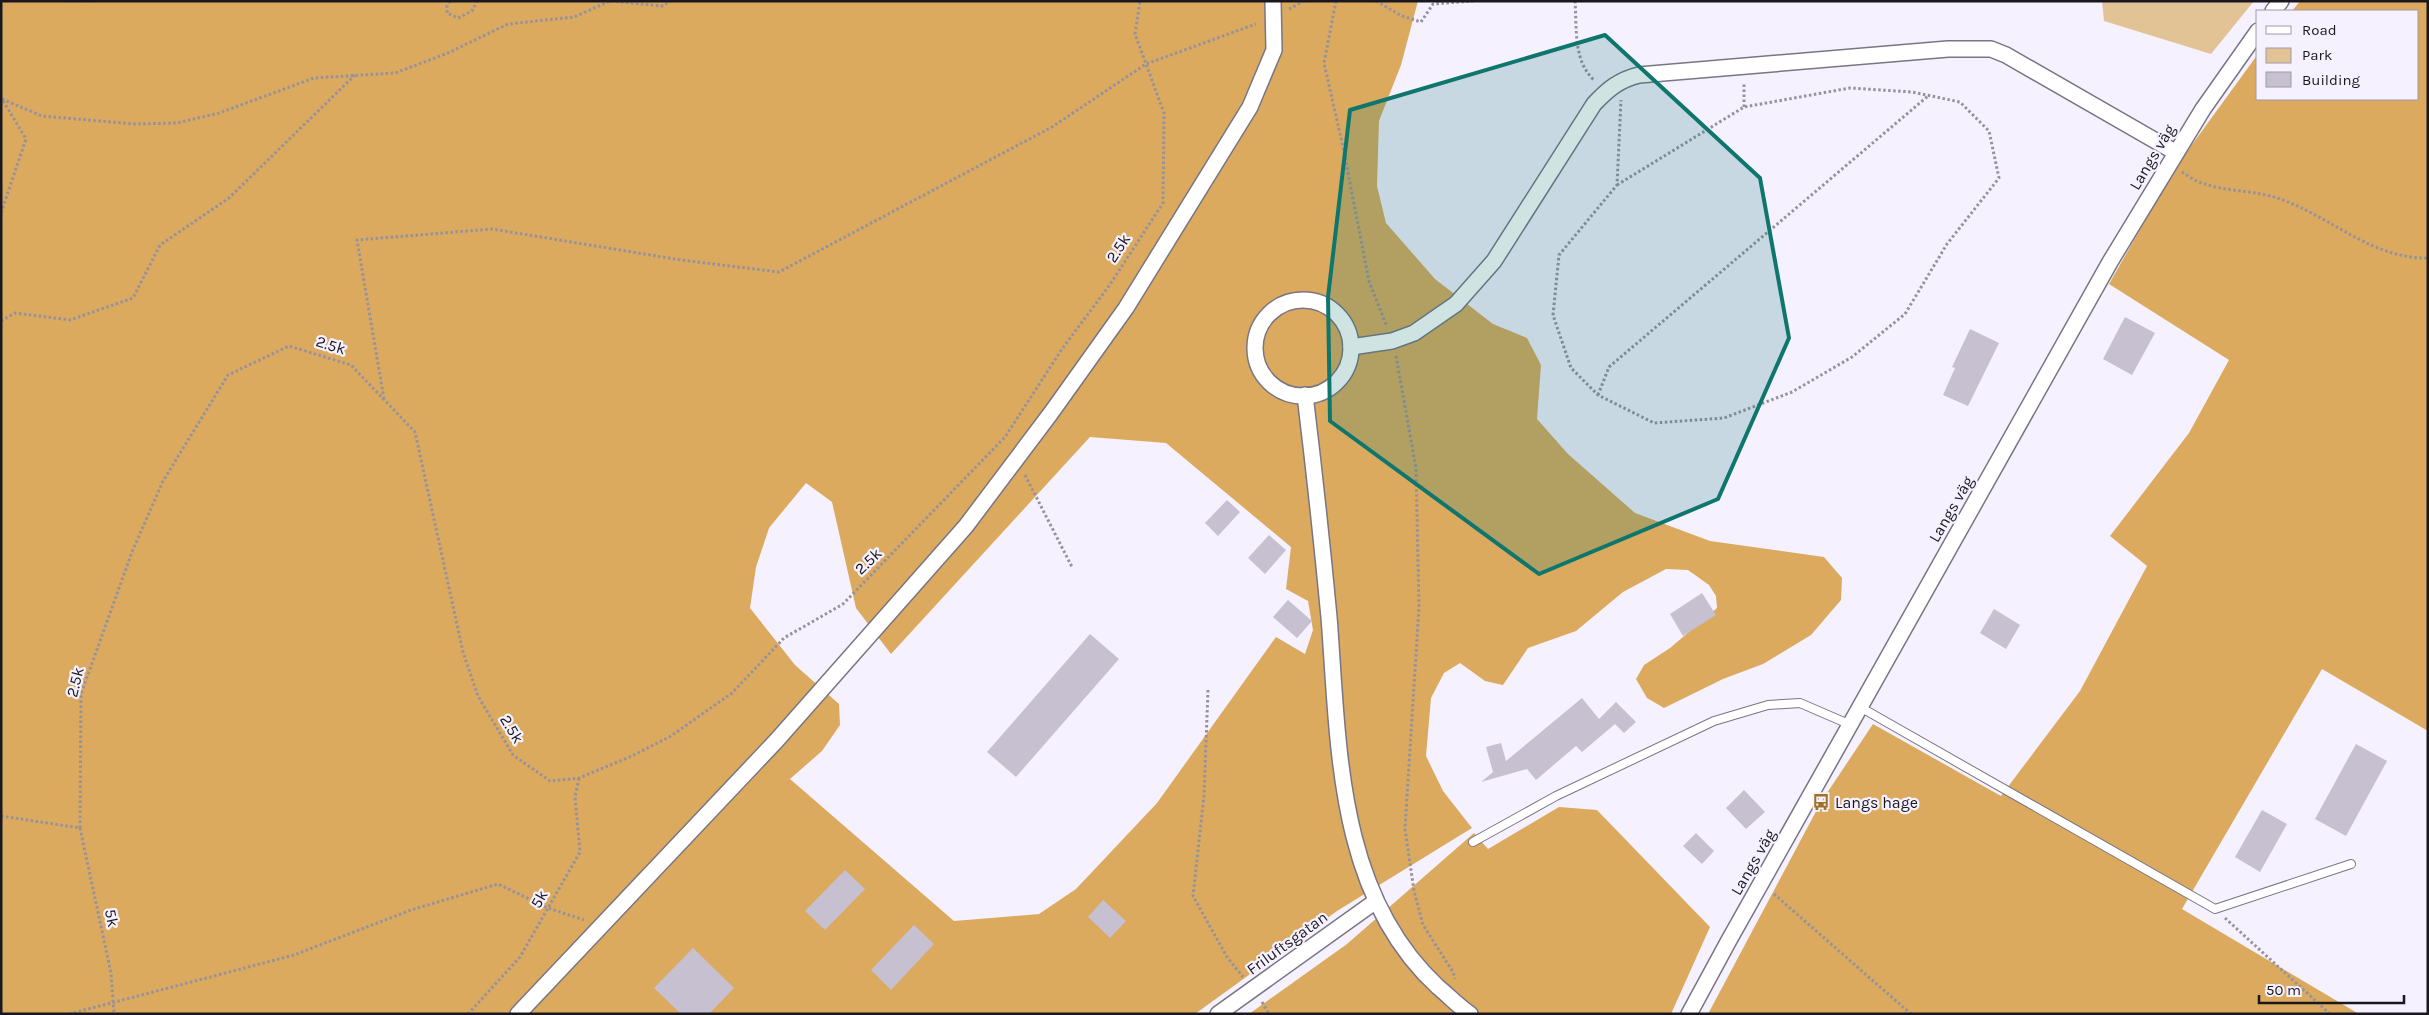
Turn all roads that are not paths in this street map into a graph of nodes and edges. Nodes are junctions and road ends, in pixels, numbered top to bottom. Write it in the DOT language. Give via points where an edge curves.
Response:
graph roads {
  1 [pos="1273,1"];
  2 [pos="2256,34"];
  3 [pos="2172,158"];
  4 [pos="1351,347"];
  5 [pos="1305,395"];
  6 [pos="1860,707"];
  7 [pos="1851,725"];
  8 [pos="1473,842"];
  9 [pos="2351,864"];
  10 [pos="1376,900"];
  11 [pos="518,1014"];
  12 [pos="1218,1014"];
  13 [pos="1470,1014"];
  14 [pos="1690,1014"];
  1 -- 11 [label="street" via="1274,50 1250,107 1126,308 1016,459 966,526 777,740"];
  2 -- 3 [label="street, Langs väg"];
  3 -- 4 [label="street" via="2006,55 1991,49 1948,49 1639,75 1622,80 1606,91 1590,110 1504,246 1478,281 1443,315 1414,333 1392,341"];
  3 -- 6 [label="street, Langs väg" via="2110,262"];
  4 -- 5 [label="street" via="1349,362 1338,380 1320,393"];
  4 -- 5 [label="street" via="1345,325 1322,304 1299,300 1271,312 1258,332 1258,362 1276,387 1290,394"];
  5 -- 10 [label="street" via="1344,792 1364,873"];
  6 -- 7 [label="street, Langs väg"];
  6 -- 9 [label="lane" via="2216,909"];
  7 -- 8 [label="lane" via="1800,703 1768,704 1714,721 1628,760"];
  7 -- 14 [label="street, Langs väg"];
  10 -- 12 [label="street, Friluftsgatan"];
  10 -- 13 [label="street" via="1414,962"];
}
